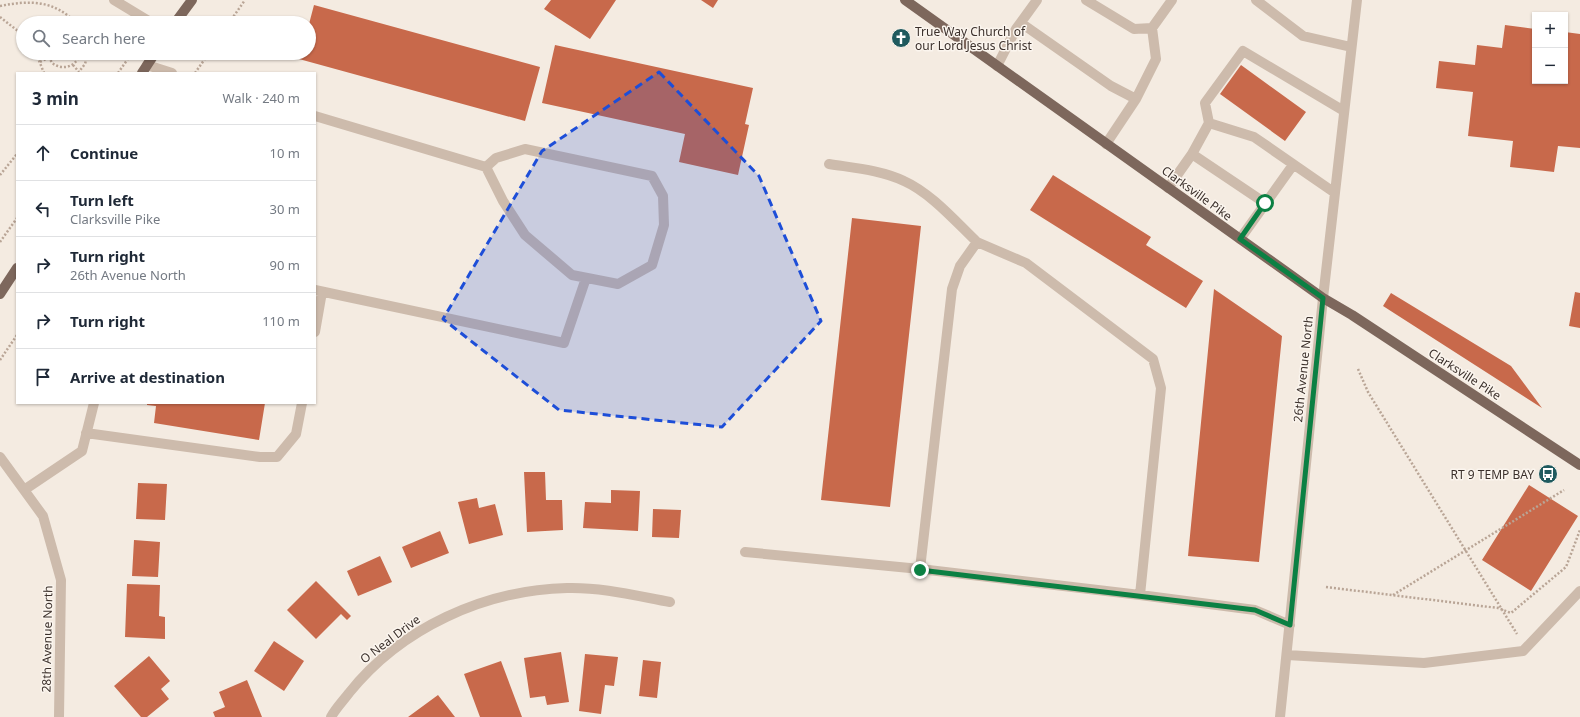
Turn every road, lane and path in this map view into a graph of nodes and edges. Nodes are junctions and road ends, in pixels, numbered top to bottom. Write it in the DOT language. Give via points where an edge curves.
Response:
graph roads {
  1 [pos="114,0"];
  2 [pos="192,0"];
  3 [pos="245,0"];
  4 [pos="905,0"];
  5 [pos="1036,0"];
  6 [pos="1086,0"];
  7 [pos="1172,0"];
  8 [pos="1256,0"];
  9 [pos="1357,0"];
  10 [pos="0,6"];
  11 [pos="68,16"];
  12 [pos="140,16"];
  13 [pos="180,16"];
  14 [pos="234,16"];
  15 [pos="0,17"];
  16 [pos="1021,22"];
  17 [pos="1152,28"];
  18 [pos="16,30"];
  19 [pos="1352,47"];
  20 [pos="44,60"];
  21 [pos="50,60"];
  22 [pos="77,60"];
  23 [pos="86,60"];
  24 [pos="127,60"];
  25 [pos="150,60"];
  26 [pos="204,60"];
  27 [pos="40,62"];
  28 [pos="73,65"];
  29 [pos="997,66"];
  30 [pos="144,69"];
  31 [pos="44,72"];
  32 [pos="78,72"];
  33 [pos="119,72"];
  34 [pos="165,72"];
  35 [pos="196,72"];
  36 [pos="1136,99"];
  37 [pos="1344,111"];
  38 [pos="316,116"];
  39 [pos="1209,123"];
  40 [pos="1106,144"];
  41 [pos="1192,154"];
  42 [pos="16,155"];
  43 [pos="830,164"];
  44 [pos="1293,165"];
  45 [pos="486,167"];
  46 [pos="0,175"];
  47 [pos="1168,188"];
  48 [pos="1335,193"];
  49 [pos="1265,203"];
  50 [pos="16,219"];
  51 [pos="1240,239"];
  52 [pos="0,242"];
  53 [pos="977,242"];
  54 [pos="16,270"];
  55 [pos="586,278"];
  56 [pos="319,291"];
  57 [pos="0,294"];
  58 [pos="1323,298"];
  59 [pos="316,322"];
  60 [pos="16,336"];
  61 [pos="0,360"];
  62 [pos="1358,369"];
  63 [pos="94,404"];
  64 [pos="302,404"];
  65 [pos="86,433"];
  66 [pos="0,457"];
  67 [pos="1580,465"];
  68 [pos="24,490"];
  69 [pos="1564,490"];
  70 [pos="1580,530"];
  71 [pos="1466,550"];
  72 [pos="745,552"];
  73 [pos="920,570"];
  74 [pos="1326,587"];
  75 [pos="1580,592"];
  76 [pos="1140,595"];
  77 [pos="1392,595"];
  78 [pos="670,602"];
  79 [pos="1504,610"];
  80 [pos="1290,625"];
  81 [pos="1526,648"];
  82 [pos="1287,655"];
  83 [pos="59,717"];
  84 [pos="331,717"];
  85 [pos="1280,717"];
  1 -- 12 [label="street"];
  2 -- 13 [label="main road"];
  3 -- 14 [label="path"];
  4 -- 29 [label="main road, Clarksville Pike"];
  5 -- 16 [label="street"];
  6 -- 17 [label="street" via="1134,29"];
  7 -- 17 [label="street"];
  8 -- 19 [label="street" via="1303,36"];
  9 -- 19 [label="street, 26th Avenue North"];
  10 -- 11 [label="path" via="37,1 58,8"];
  15 -- 18 [label="path"];
  16 -- 29 [label="street"];
  16 -- 36 [label="street" via="1111,86"];
  17 -- 36 [label="street" via="1156,59"];
  19 -- 37 [label="street, 26th Avenue North"];
  20 -- 27 [label="path"];
  21 -- 28 [label="path" via="59,66"];
  22 -- 28 [label="path"];
  23 -- 32 [label="path"];
  24 -- 33 [label="path"];
  25 -- 30 [label="main road"];
  26 -- 35 [label="path"];
  27 -- 31 [label="path"];
  28 -- 32 [label="path"];
  29 -- 40 [label="main road, Clarksville Pike"];
  30 -- 34 [label="street"];
  36 -- 40 [label="street"];
  37 -- 39 [label="street" via="1243,51 1205,103"];
  37 -- 48 [label="street, 26th Avenue North"];
  38 -- 45 [label="street"];
  39 -- 41 [label="street"];
  39 -- 44 [label="street" via="1254,137"];
  40 -- 47 [label="main road, Clarksville Pike"];
  41 -- 47 [label="street"];
  41 -- 49 [label="street"];
  42 -- 46 [label="path"];
  43 -- 53 [label="street" via="881,173 905,181 924,193"];
  44 -- 48 [label="street"];
  44 -- 49 [label="street"];
  45 -- 55 [label="street" via="525,236 572,275"];
  45 -- 55 [label="street" via="496,158 525,149 652,176 663,196 664,225 652,265 618,284"];
  47 -- 51 [label="main road, Clarksville Pike"];
  48 -- 58 [label="street, 26th Avenue North"];
  49 -- 51 [label="street"];
  50 -- 52 [label="path"];
  51 -- 58 [label="main road, Clarksville Pike"];
  53 -- 73 [label="street" via="960,266 952,289"];
  53 -- 76 [label="street" via="1026,263 1153,359 1161,388"];
  54 -- 57 [label="main road"];
  55 -- 56 [label="street" via="564,343"];
  56 -- 59 [label="street"];
  58 -- 67 [label="main road, Clarksville Pike"];
  58 -- 80 [label="street, 26th Avenue North"];
  60 -- 61 [label="path"];
  62 -- 71 [label="path" via="1368,392"];
  63 -- 65 [label="street"];
  64 -- 65 [label="street" via="296,434 277,457 260,458"];
  65 -- 68 [label="street" via="82,451"];
  66 -- 68 [label="street, 28th Avenue North"];
  68 -- 83 [label="street, 28th Avenue North" via="43,516 61,580"];
  69 -- 71 [label="path"];
  70 -- 79 [label="path" via="1566,568 1511,613"];
  71 -- 77 [label="path"];
  71 -- 79 [label="path"];
  72 -- 73 [label="street"];
  73 -- 76 [label="street"];
  74 -- 77 [label="path"];
  75 -- 81 [label="street"];
  76 -- 80 [label="street" via="1255,610"];
  77 -- 79 [label="path"];
  78 -- 84 [label="street, O Neal Drive" via="616,592 568,588 520,593 476,604 429,624 397,647 365,674"];
  79 -- 81 [label="path"];
  80 -- 82 [label="street, 26th Avenue North"];
  81 -- 82 [label="street" via="1524,651 1424,663"];
  82 -- 85 [label="street, 26th Avenue North"];
}
